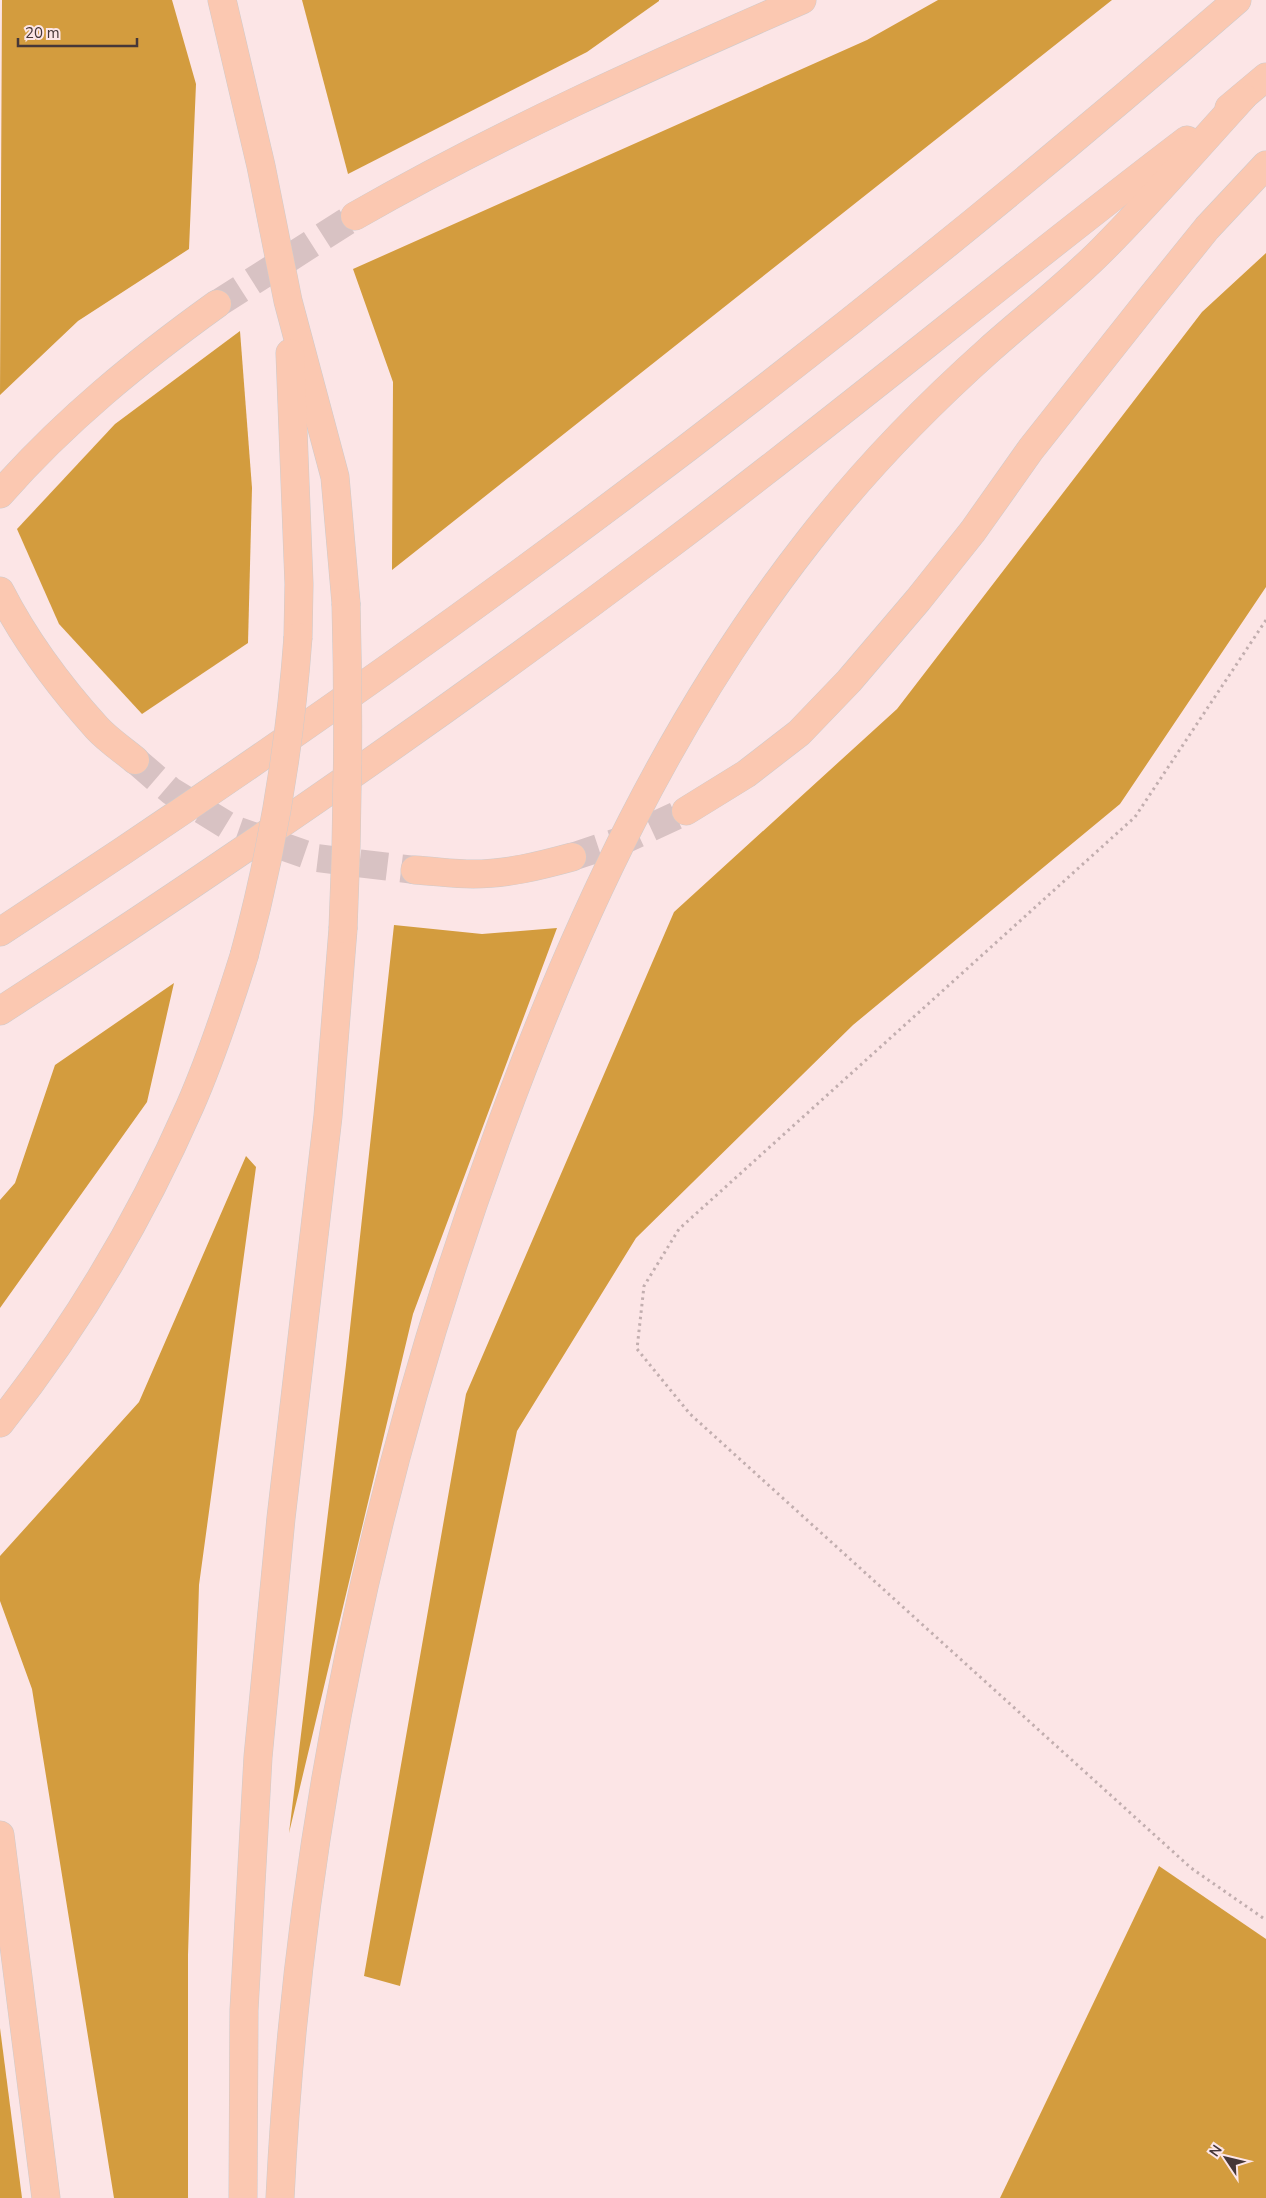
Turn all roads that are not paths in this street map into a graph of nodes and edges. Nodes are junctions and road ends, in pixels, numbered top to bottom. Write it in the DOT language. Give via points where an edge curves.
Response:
graph roads {
  1 [pos="222,0"];
  2 [pos="802,0"];
  3 [pos="1238,0"];
  4 [pos="1266,77"];
  5 [pos="1243,97"];
  6 [pos="1266,165"];
  7 [pos="355,216"];
  8 [pos="288,301"];
  9 [pos="218,304"];
  10 [pos="1,492"];
  11 [pos="0,591"];
  12 [pos="135,760"];
  13 [pos="686,811"];
  14 [pos="572,857"];
  15 [pos="415,870"];
  16 [pos="0,932"];
  17 [pos="0,1011"];
  18 [pos="0,1423"];
  19 [pos="0,1835"];
  20 [pos="46,2198"];
  21 [pos="243,2198"];
  22 [pos="280,2198"];
  1 -- 8 [label="highway" via="261,166"];
  2 -- 7 [label="highway" via="522,128"];
  3 -- 16 [label="highway" via="906,277 629,492 334,707"];
  4 -- 5 [label="highway"];
  5 -- 17 [label="highway" via="1082,220 776,463 502,668 145,916"];
  5 -- 22 [label="highway" via="1104,249 982,356 911,424 811,538 765,599 696,705 643,798 605,876 530,1051 469,1214 428,1339 374,1540 357,1610 321,1802 293,2022"];
  6 -- 13 [label="highway" via="1208,228 1149,300 1031,448 967,539 849,681 799,733 746,774"];
  8 -- 18 [label="highway, bridge" via="298,637 280,796 259,901 228,1005 190,1105 145,1201 92,1294"];
  8 -- 21 [label="highway, bridge" via="335,477 346,603 348,803 343,928 328,1116 281,1518 258,1757 244,2010"];
  9 -- 10 [label="highway" via="138,363 77,415"];
  11 -- 12 [label="highway" via="14,618 61,684 98,729"];
  14 -- 15 [label="highway" via="500,873"];
  19 -- 20 [label="highway"];
}
